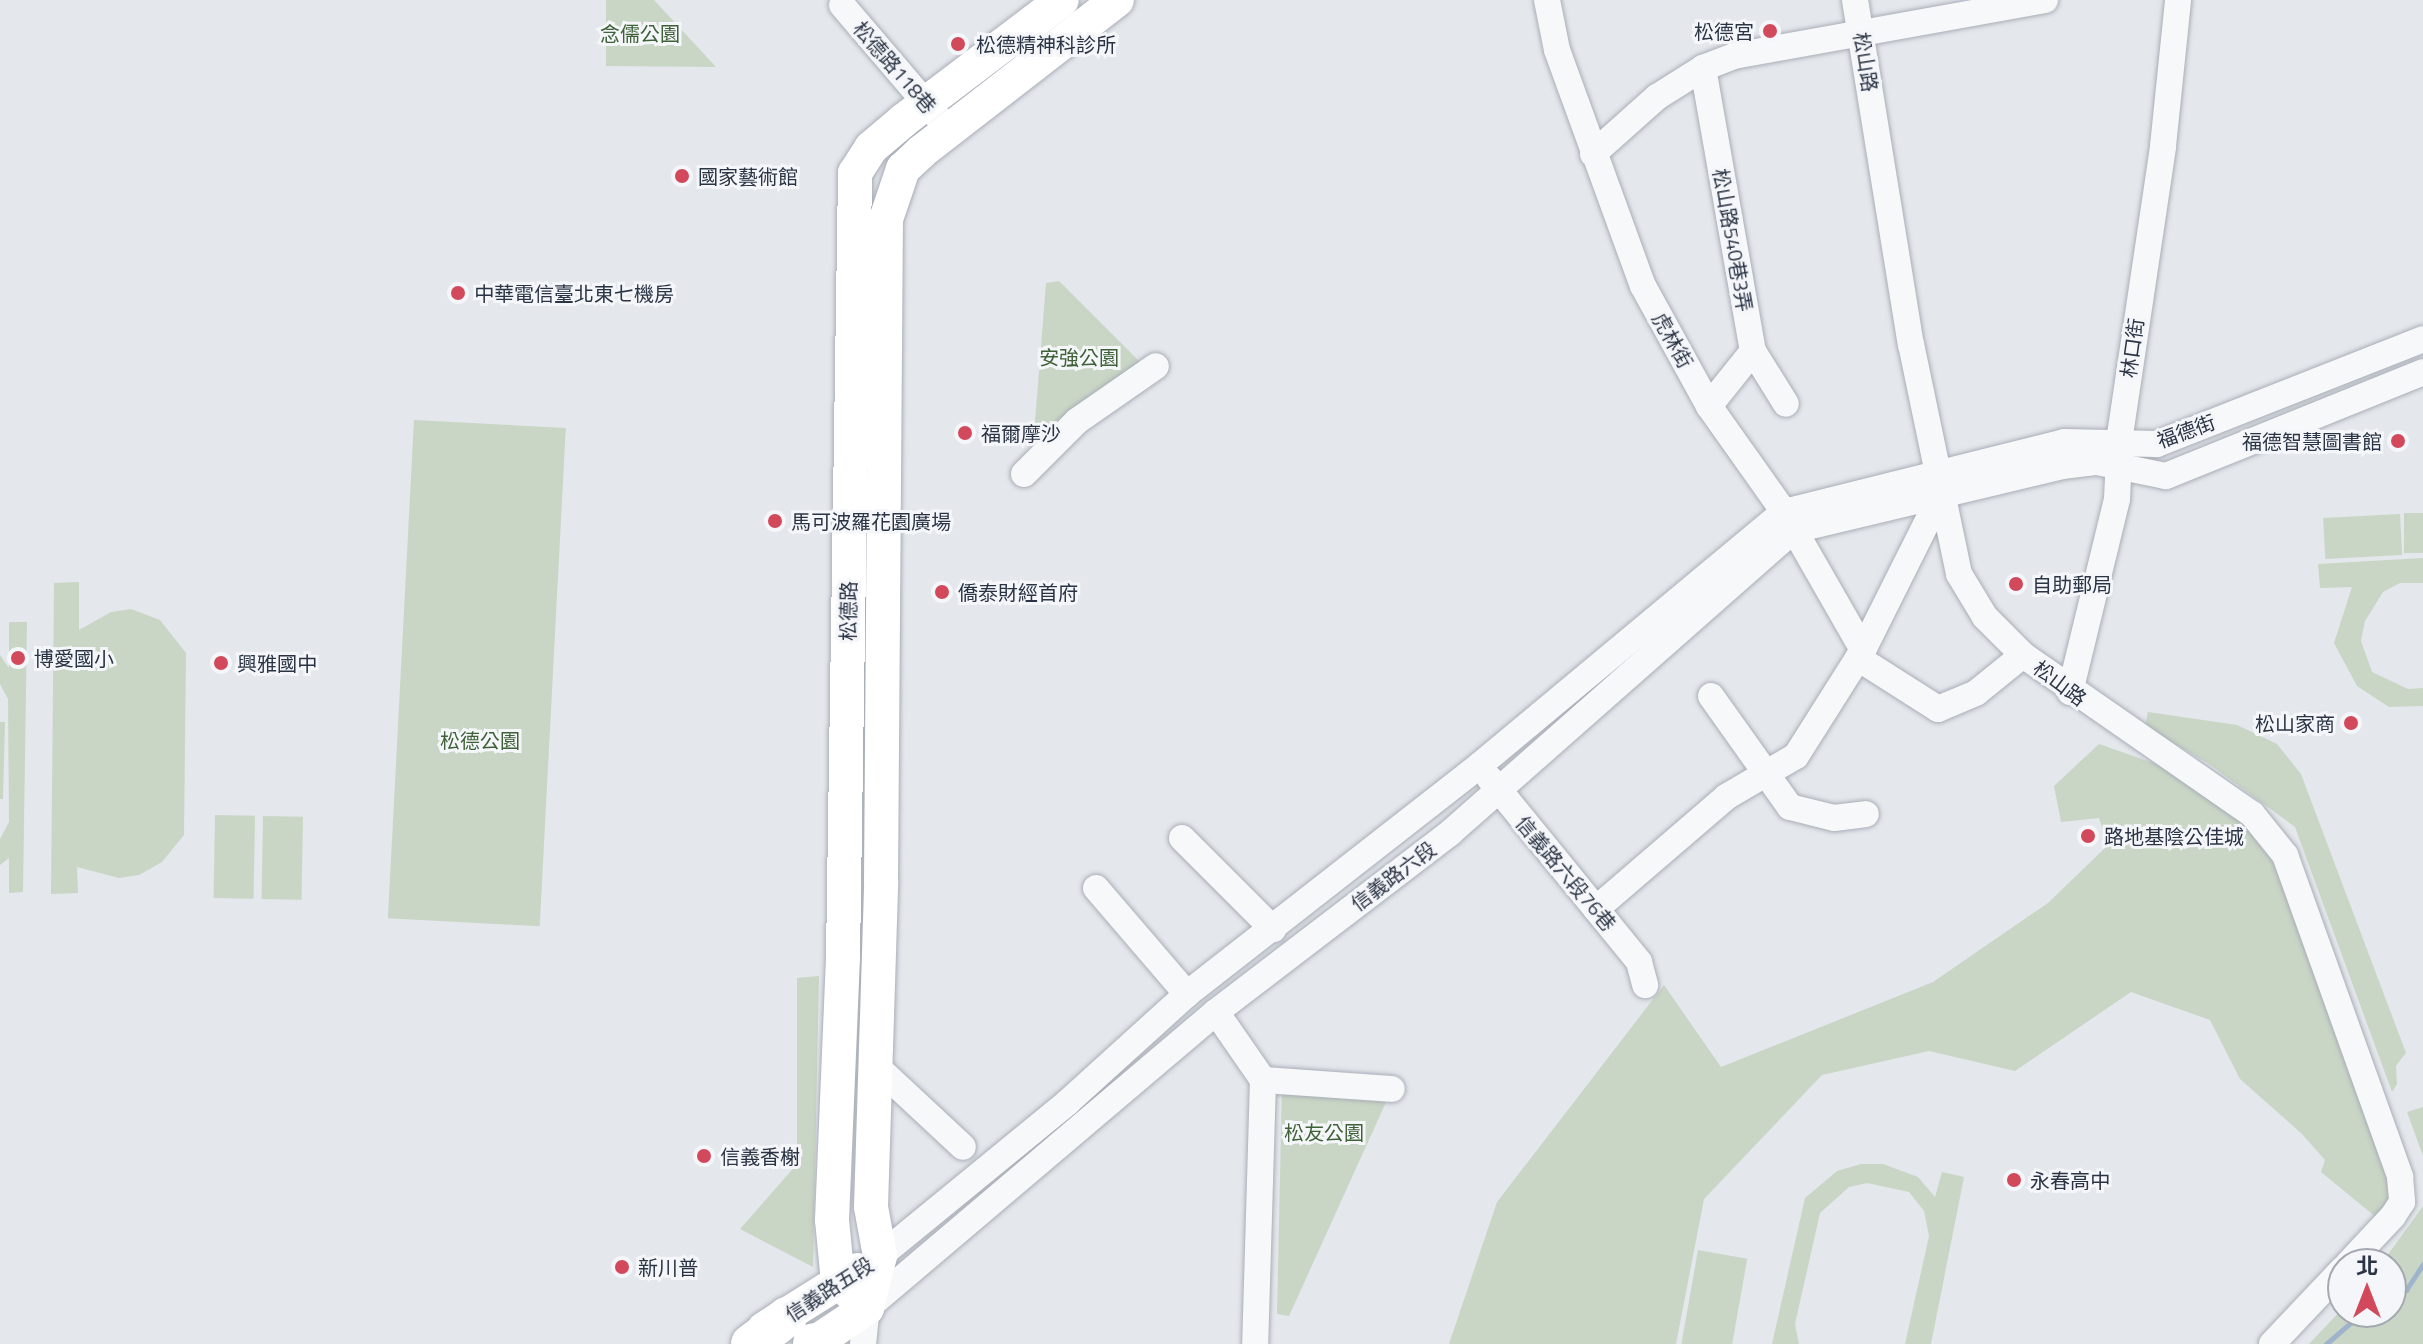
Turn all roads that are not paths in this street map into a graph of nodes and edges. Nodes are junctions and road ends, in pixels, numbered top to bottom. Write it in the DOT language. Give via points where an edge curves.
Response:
graph roads {
  1 [pos="1062,0"];
  2 [pos="1117,0"];
  3 [pos="1547,0"];
  4 [pos="1855,0"];
  5 [pos="2045,0"];
  6 [pos="2178,0"];
  7 [pos="842,5"];
  8 [pos="1862,34"];
  9 [pos="1703,68"];
  10 [pos="937,116"];
  11 [pos="1593,154"];
  12 [pos="2423,339"];
  13 [pos="1753,351"];
  14 [pos="1156,366"];
  15 [pos="2423,372"];
  16 [pos="1786,404"];
  17 [pos="1709,406"];
  18 [pos="2118,455"];
  19 [pos="1024,474"];
  20 [pos="1939,483"];
  21 [pos="1789,521"];
  22 [pos="1861,654"];
  23 [pos="2023,655"];
  24 [pos="2070,692"];
  25 [pos="1711,696"];
  26 [pos="1480,765"];
  27 [pos="1765,771"];
  28 [pos="1498,791"];
  29 [pos="1866,814"];
  30 [pos="1182,838"];
  31 [pos="1096,888"];
  32 [pos="1596,909"];
  33 [pos="1273,929"];
  34 [pos="1645,985"];
  35 [pos="1187,994"];
  36 [pos="1216,1012"];
  37 [pos="875,1065"];
  38 [pos="1263,1080"];
  39 [pos="1392,1089"];
  40 [pos="963,1147"];
  41 [pos="2362,1248"];
  42 [pos="880,1256"];
  43 [pos="838,1282"];
  44 [pos="2327,1286"];
  45 [pos="867,1308"];
  46 [pos="807,1337"];
  47 [pos="735,1344"];
  48 [pos="751,1344"];
  49 [pos="863,1344"];
  50 [pos="1255,1344"];
  51 [pos="2272,1344"];
  1 -- 10 [label="main road, 松德路"];
  2 -- 10 [label="main road, 松德路"];
  3 -- 11 [label="street, 虎林街" via="1557,50"];
  4 -- 8 [label="street, 松山路"];
  5 -- 8 [label="street"];
  6 -- 18 [label="street, 林口街" via="2163,146"];
  7 -- 10 [label="street, 松德路118巷"];
  8 -- 9 [label="street" via="1734,56"];
  8 -- 20 [label="street, 松山路" via="1911,344"];
  9 -- 11 [label="street" via="1657,97"];
  9 -- 13 [label="street, 松山路540巷3弄"];
  10 -- 37 [label="main road, 松德路" via="903,169 886,219"];
  10 -- 43 [label="main road, 松德路" via="871,148 855,173 843,956 832,1220"];
  11 -- 17 [label="street, 虎林街" via="1643,286"];
  12 -- 18 [label="street, 福德街"];
  13 -- 16 [label="street, 松山路540巷3弄"];
  13 -- 17 [label="street"];
  14 -- 19 [label="street" via="1077,421"];
  15 -- 18 [label="street, 福德街" via="2166,476"];
  17 -- 21 [label="street, 虎林街"];
  18 -- 20 [label="street, 福德街" via="2064,442"];
  18 -- 24 [label="street, 林口街" via="2117,499"];
  20 -- 21 [label="street, 信義路六段"];
  20 -- 22 [label="street"];
  20 -- 23 [label="street, 松山路" via="1959,574 1985,617"];
  21 -- 22 [label="street, 虎林街"];
  21 -- 26 [label="street, 信義路六段"];
  21 -- 28 [label="street, 信義路六段"];
  22 -- 23 [label="street" via="1938,709 1976,693"];
  22 -- 27 [label="street" via="1796,756"];
  23 -- 24 [label="street, 松山路"];
  24 -- 41 [label="street, 松山路" via="2252,814 2285,855 2400,1177 2397,1209"];
  25 -- 27 [label="street"];
  26 -- 28 [label="street, 信義路六段76巷"];
  26 -- 33 [label="street, 信義路六段"];
  27 -- 29 [label="street" via="1790,807 1834,818"];
  27 -- 32 [label="street" via="1726,797"];
  28 -- 32 [label="street, 信義路六段76巷"];
  28 -- 36 [label="street, 信義路六段"];
  30 -- 33 [label="street"];
  31 -- 35 [label="street"];
  32 -- 34 [label="street, 信義路六段76巷" via="1639,962"];
  33 -- 35 [label="street, 信義路六段"];
  35 -- 42 [label="street, 信義路六段" via="1068,1102"];
  36 -- 38 [label="street"];
  36 -- 45 [label="street, 信義路六段"];
  37 -- 40 [label="street"];
  37 -- 42 [label="main road, 松德路" via="871,1207"];
  38 -- 39 [label="street"];
  38 -- 50 [label="street"];
  42 -- 43 [label="main road, 信義路五段"];
  42 -- 45 [label="main road, 松德路"];
  43 -- 45 [label="main road"];
  43 -- 46 [label="main road, 信義路五段"];
  44 -- 51 [label="street"];
  45 -- 46 [label="main road, 信義路五段"];
  45 -- 49 [label="street, 松德路"];
  46 -- 47 [label="main road, 信義路五段"];
  46 -- 48 [label="highway"];
}
